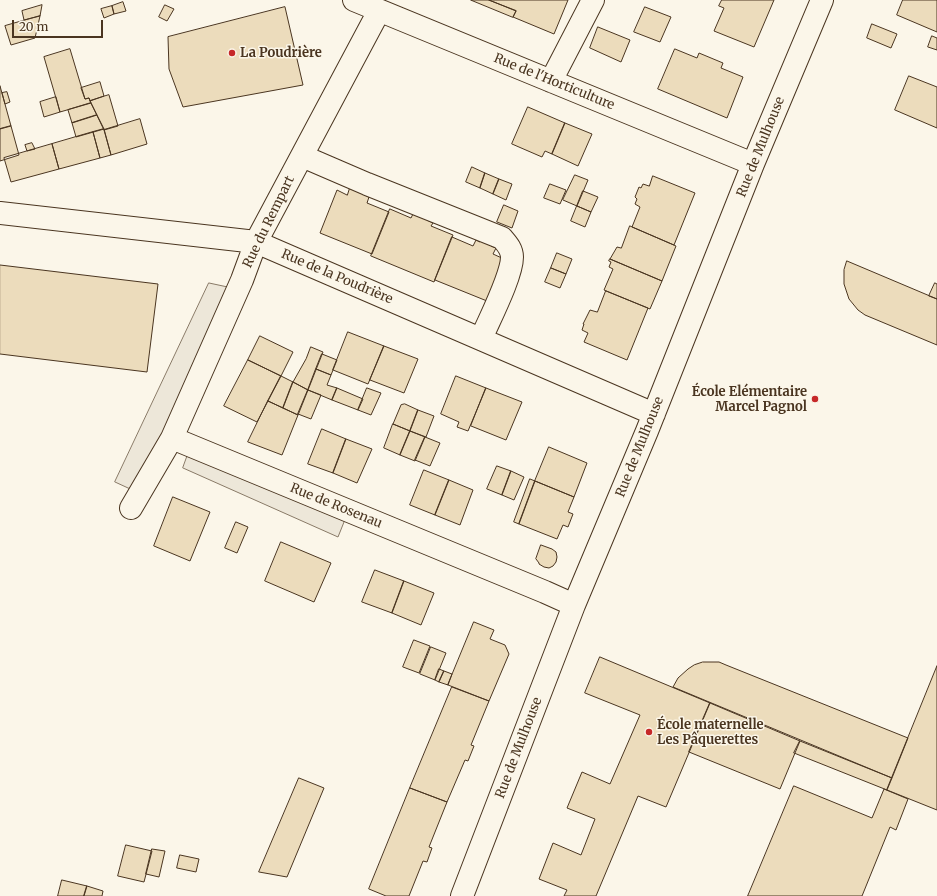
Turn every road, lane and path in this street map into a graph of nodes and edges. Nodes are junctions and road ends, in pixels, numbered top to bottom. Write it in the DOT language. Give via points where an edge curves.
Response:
graph roads {
  1 [pos="354,0"];
  2 [pos="593,0"];
  3 [pos="822,0"];
  4 [pos="379,11"];
  5 [pos="551,81"];
  6 [pos="302,156"];
  7 [pos="753,164"];
  8 [pos="0,213"];
  9 [pos="256,242"];
  10 [pos="481,339"];
  11 [pos="654,414"];
  12 [pos="172,438"];
  13 [pos="131,508"];
  14 [pos="574,605"];
  15 [pos="462,896"];
  1 -- 4 [label="street, Rue de l'Horticulture"];
  2 -- 5 [label="street"];
  3 -- 7 [label="street, Rue de Mulhouse"];
  4 -- 5 [label="street, Rue de l'Horticulture"];
  4 -- 6 [label="street, Rue du Rempart"];
  5 -- 7 [label="street, Rue de l'Horticulture"];
  6 -- 9 [label="street, Rue du Rempart"];
  6 -- 10 [label="street" via="502,238 510,247 512,258 507,279"];
  7 -- 11 [label="street, Rue de Mulhouse"];
  8 -- 9 [label="street, Rue de la Poudrière"];
  9 -- 10 [label="street, Rue de la Poudrière"];
  9 -- 12 [label="street, Rue du Rempart" via="242,280"];
  10 -- 11 [label="street, Rue de la Poudrière"];
  11 -- 14 [label="street, Rue de Mulhouse"];
  12 -- 13 [label="street"];
  12 -- 14 [label="street, Rue de Rosenau"];
  14 -- 15 [label="street, Rue de Mulhouse"];
}
